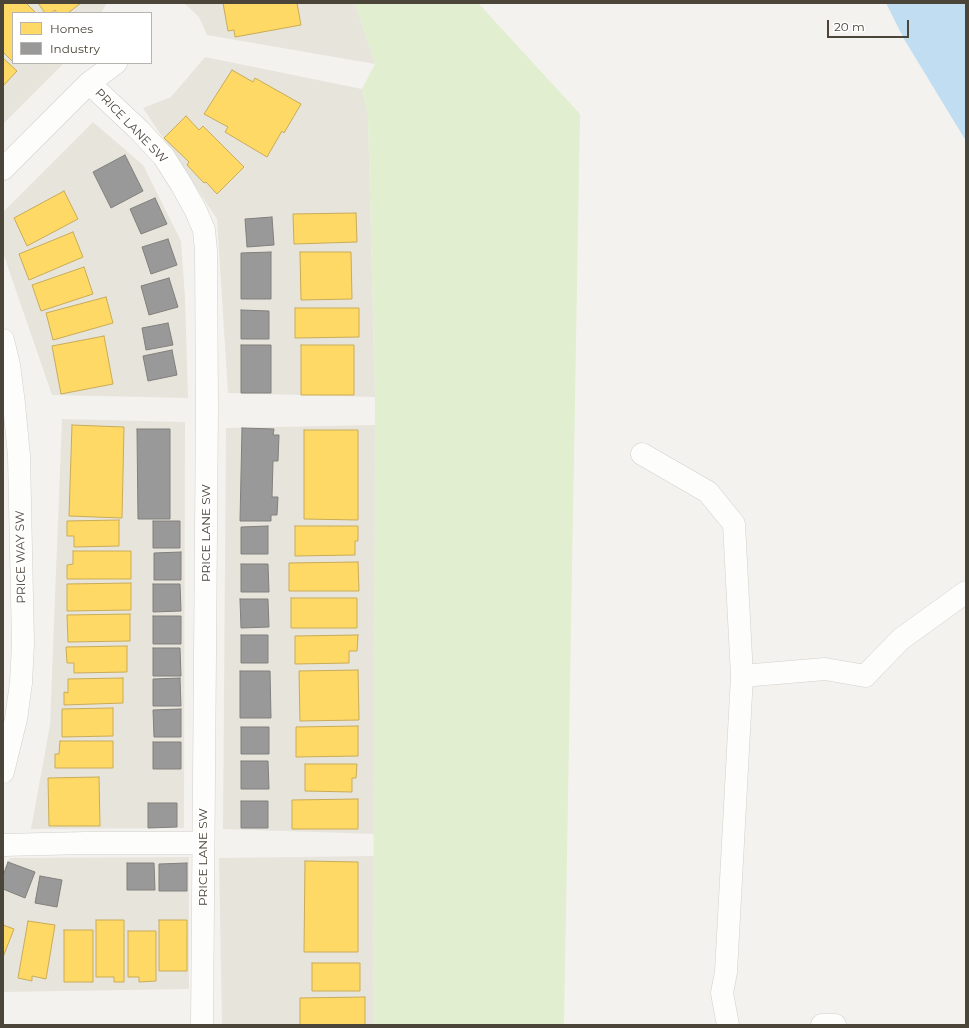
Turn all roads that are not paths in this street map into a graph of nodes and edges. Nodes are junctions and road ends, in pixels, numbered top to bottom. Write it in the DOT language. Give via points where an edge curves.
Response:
graph roads {
  1 [pos="115,64"];
  2 [pos="89,83"];
  3 [pos="3,169"];
  4 [pos="3,340"];
  5 [pos="642,454"];
  6 [pos="966,592"];
  7 [pos="742,676"];
  8 [pos="3,772"];
  9 [pos="204,843"];
  10 [pos="3,845"];
  11 [pos="202,1025"];
  12 [pos="728,1025"];
  13 [pos="822,1025"];
  14 [pos="835,1025"];
  1 -- 2 [label="street"];
  2 -- 3 [label="street"];
  2 -- 9 [label="street, PRICE LANE SW" via="164,157 204,230 207,408"];
  4 -- 8 [label="street, PRICE WAY SW" via="9,365 19,456 23,644 22,683"];
  5 -- 7 [label="street" via="708,492 734,524"];
  6 -- 7 [label="street" via="901,639 865,676 825,669"];
  7 -- 12 [label="street" via="726,972 722,994"];
  9 -- 10 [label="street" via="86,842"];
  9 -- 11 [label="street, PRICE LANE SW"];
  13 -- 14 [label="street"];
}
